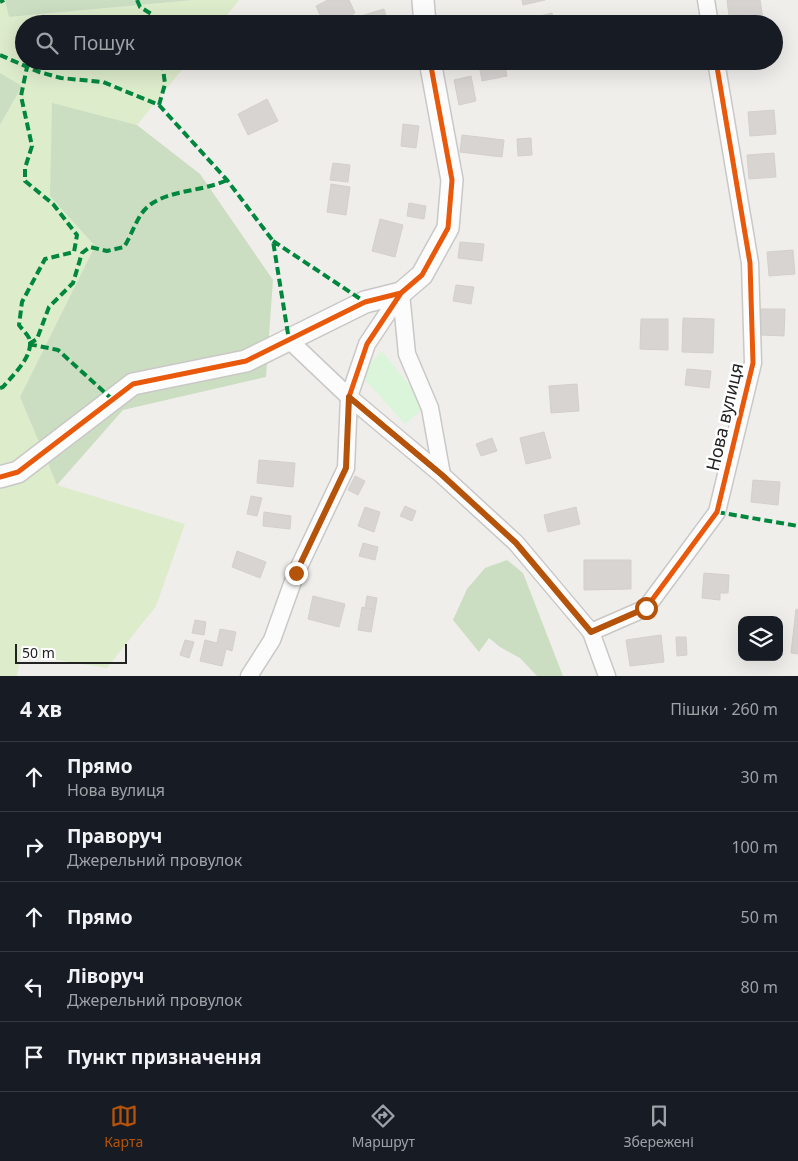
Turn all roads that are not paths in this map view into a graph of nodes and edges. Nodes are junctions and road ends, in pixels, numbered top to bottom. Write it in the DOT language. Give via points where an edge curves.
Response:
graph roads {
  1 [pos="422,0"];
  2 [pos="706,0"];
  3 [pos="424,15"];
  4 [pos="708,15"];
  5 [pos="432,70"];
  6 [pos="718,70"];
  7 [pos="401,293"];
  8 [pos="289,340"];
  9 [pos="349,397"];
  10 [pos="442,475"];
  11 [pos="0,477"];
  12 [pos="591,632"];
  13 [pos="249,676"];
  14 [pos="607,676"];
  1 -- 3 [label="street"];
  2 -- 4 [label="street"];
  5 -- 7 [label="street" via="452,180 448,228 422,275"];
  6 -- 12 [label="street, Нова вулиця" via="750,263 753,362 717,512 646,608"];
  7 -- 8 [label="street" via="365,302"];
  7 -- 9 [label="street" via="368,344"];
  7 -- 10 [label="street" via="407,354 430,408"];
  8 -- 9 [label="street"];
  8 -- 11 [label="street" via="246,361 133,384 18,472"];
  9 -- 10 [label="street"];
  9 -- 13 [label="street" via="346,468 296,573 272,640"];
  10 -- 12 [label="street" via="516,543"];
  12 -- 14 [label="street"];
}
